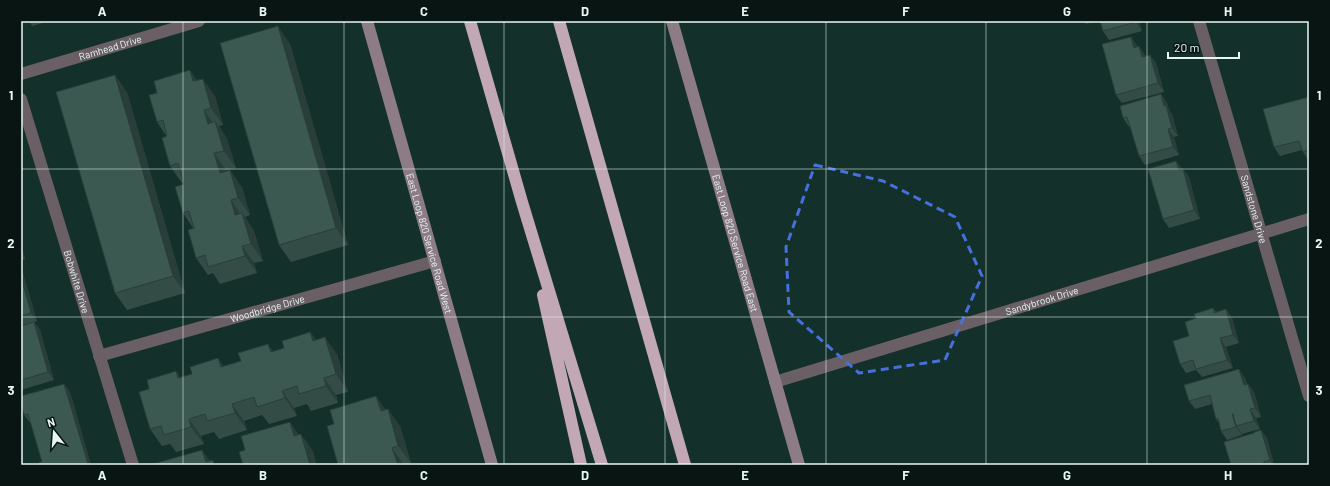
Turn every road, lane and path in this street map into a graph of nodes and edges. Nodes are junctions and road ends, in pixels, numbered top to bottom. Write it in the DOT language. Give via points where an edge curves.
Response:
graph roads {
  1 [pos="199,21"];
  2 [pos="367,21"];
  3 [pos="470,21"];
  4 [pos="558,21"];
  5 [pos="672,21"];
  6 [pos="1199,21"];
  7 [pos="21,74"];
  8 [pos="21,99"];
  9 [pos="522,202"];
  10 [pos="1309,218"];
  11 [pos="1261,233"];
  12 [pos="435,261"];
  13 [pos="99,356"];
  14 [pos="775,382"];
  15 [pos="1309,396"];
  16 [pos="133,465"];
  17 [pos="492,465"];
  18 [pos="580,465"];
  19 [pos="602,465"];
  20 [pos="685,465"];
  21 [pos="799,465"];
  1 -- 7 [label="street, Ramhead Drive"];
  2 -- 12 [label="main road, East Loop 820 Service Road West"];
  3 -- 9 [label="highway"];
  4 -- 20 [label="highway"];
  5 -- 14 [label="main road, East Loop 820 Service Road East"];
  6 -- 11 [label="street, Sandstone Drive"];
  8 -- 13 [label="street, Bobwhite Drive"];
  9 -- 18 [label="highway"];
  9 -- 19 [label="highway"];
  10 -- 11 [label="street, Sandybrook Drive"];
  11 -- 14 [label="street, Sandybrook Drive"];
  11 -- 15 [label="street, Sandstone Drive"];
  12 -- 13 [label="street, Woodbridge Drive"];
  12 -- 17 [label="main road, East Loop 820 Service Road West"];
  13 -- 16 [label="street, Bobwhite Drive"];
  14 -- 21 [label="main road, East Loop 820 Service Road East"];
}
